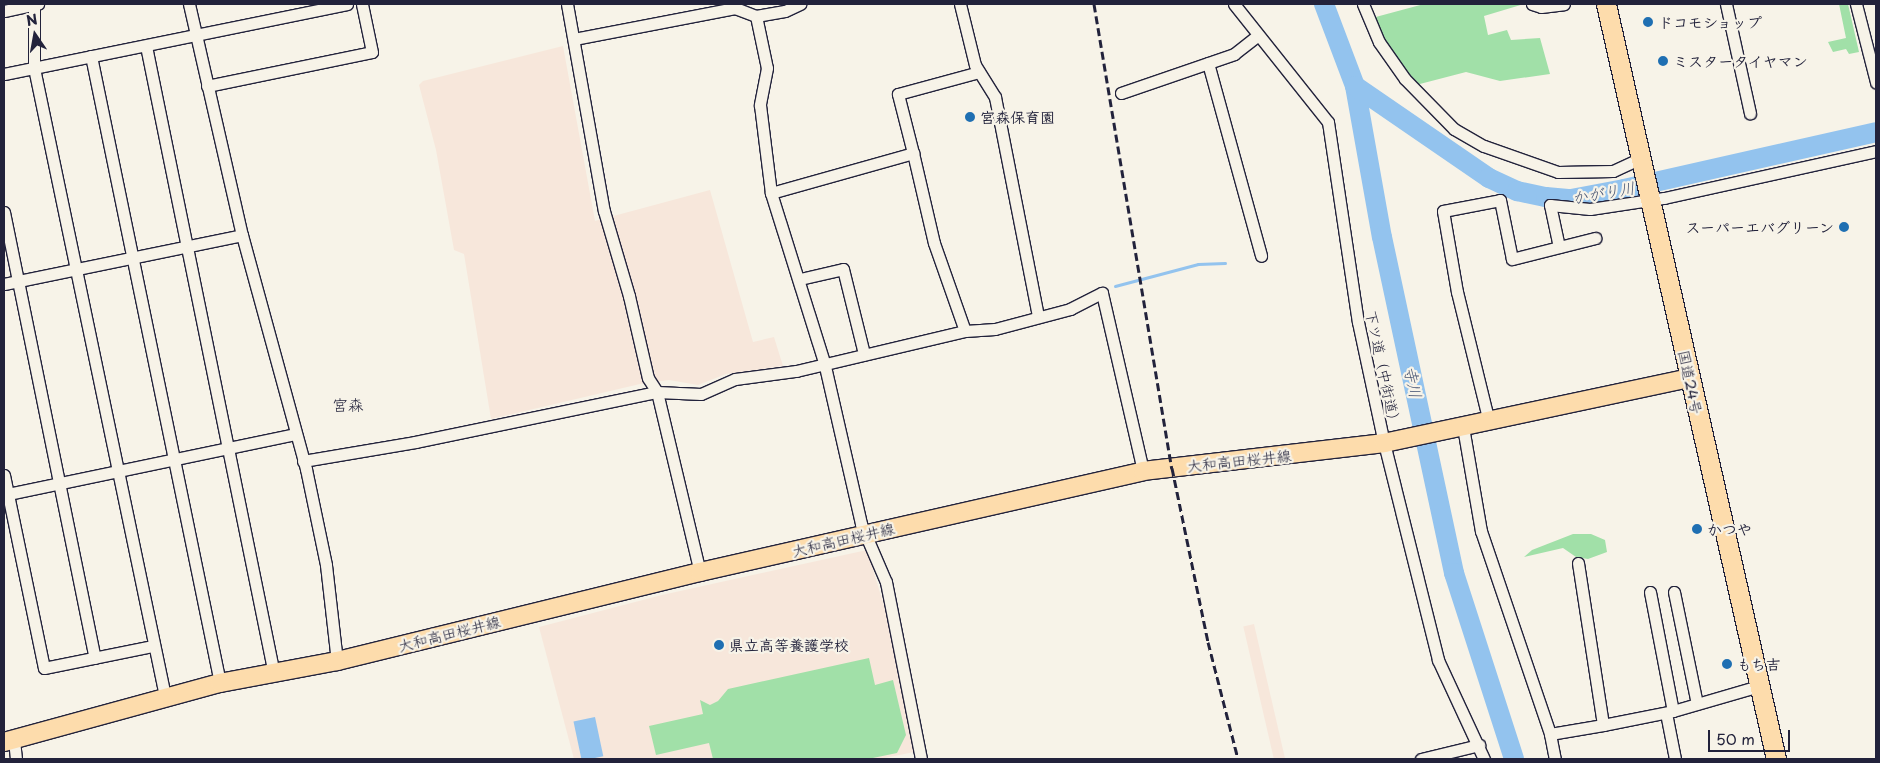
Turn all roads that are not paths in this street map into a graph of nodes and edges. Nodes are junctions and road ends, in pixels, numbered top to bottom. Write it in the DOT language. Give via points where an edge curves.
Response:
graph roads {
  1 [pos="36,4"];
  2 [pos="189,4"];
  3 [pos="347,4"];
  4 [pos="362,4"];
  5 [pos="567,4"];
  6 [pos="800,4"];
  7 [pos="960,4"];
  8 [pos="1234,4"];
  9 [pos="1363,4"];
  10 [pos="1532,4"];
  11 [pos="1564,4"];
  12 [pos="1606,4"];
  13 [pos="1726,4"];
  14 [pos="1856,4"];
  15 [pos="4,11"];
  16 [pos="756,16"];
  17 [pos="196,35"];
  18 [pos="1257,36"];
  19 [pos="574,39"];
  20 [pos="146,46"];
  21 [pos="90,56"];
  22 [pos="1208,63"];
  23 [pos="34,68"];
  24 [pos="979,72"];
  25 [pos="4,74"];
  26 [pos="1876,80"];
  27 [pos="207,86"];
  28 [pos="1121,93"];
  29 [pos="1750,112"];
  30 [pos="1876,150"];
  31 [pos="913,153"];
  32 [pos="1641,162"];
  33 [pos="771,193"];
  34 [pos="1649,195"];
  35 [pos="4,212"];
  36 [pos="242,235"];
  37 [pos="1595,238"];
  38 [pos="186,247"];
  39 [pos="1559,247"];
  40 [pos="1261,256"];
  41 [pos="133,258"];
  42 [pos="76,270"];
  43 [pos="800,279"];
  44 [pos="18,282"];
  45 [pos="4,284"];
  46 [pos="1038,316"];
  47 [pos="965,332"];
  48 [pos="864,354"];
  49 [pos="824,362"];
  50 [pos="1690,378"];
  51 [pos="657,392"];
  52 [pos="1489,422"];
  53 [pos="1459,428"];
  54 [pos="295,434"];
  55 [pos="1389,442"];
  56 [pos="227,449"];
  57 [pos="174,460"];
  58 [pos="303,461"];
  59 [pos="1143,471"];
  60 [pos="117,472"];
  61 [pos="4,475"];
  62 [pos="60,484"];
  63 [pos="8,494"];
  64 [pos="867,533"];
  65 [pos="1578,563"];
  66 [pos="700,572"];
  67 [pos="1650,592"];
  68 [pos="1674,592"];
  69 [pos="152,646"];
  70 [pos="95,658"];
  71 [pos="337,661"];
  72 [pos="274,674"];
  73 [pos="220,683"];
  74 [pos="1759,686"];
  75 [pos="165,696"];
  76 [pos="1697,704"];
  77 [pos="1670,712"];
  78 [pos="1603,725"];
  79 [pos="1550,734"];
  80 [pos="9,741"];
  81 [pos="1479,745"];
  82 [pos="16,759"];
  83 [pos="921,759"];
  84 [pos="1421,759"];
  85 [pos="1484,759"];
  86 [pos="1555,759"];
  87 [pos="1675,759"];
  88 [pos="1776,759"];
  1 -- 15 [label="street"];
  1 -- 23 [label="street"];
  2 -- 17 [label="street"];
  3 -- 17 [label="street"];
  4 -- 27 [label="street" via="372,52"];
  5 -- 19 [label="street"];
  6 -- 16 [label="street" via="784,11"];
  7 -- 24 [label="street"];
  8 -- 18 [label="street, 下ツ道（中街道）"];
  9 -- 32 [label="street" via="1379,42 1405,79 1454,129 1484,146 1558,172 1613,171"];
  10 -- 11 [label="street" via="1541,7"];
  12 -- 32 [label="highway, 国道24号"];
  13 -- 29 [label="street"];
  14 -- 26 [label="street"];
  16 -- 19 [label="street" via="735,8"];
  16 -- 33 [label="street" via="767,68 760,105"];
  17 -- 20 [label="street"];
  17 -- 27 [label="street"];
  18 -- 22 [label="street" via="1234,54"];
  18 -- 55 [label="street, 下ツ道（中街道）" via="1328,122 1358,322"];
  19 -- 51 [label="street" via="604,211 629,296 648,378"];
  20 -- 21 [label="street"];
  20 -- 38 [label="street"];
  21 -- 23 [label="street"];
  21 -- 41 [label="street"];
  22 -- 28 [label="street"];
  22 -- 40 [label="street"];
  23 -- 25 [label="street"];
  23 -- 42 [label="street"];
  24 -- 31 [label="street" via="898,94"];
  24 -- 46 [label="street" via="991,85 995,97"];
  27 -- 36 [label="street"];
  30 -- 34 [label="street" via="1664,198"];
  31 -- 33 [label="street"];
  31 -- 47 [label="street" via="934,243"];
  32 -- 34 [label="highway, 国道24号"];
  33 -- 43 [label="street"];
  34 -- 39 [label="street" via="1590,209 1550,205"];
  34 -- 50 [label="highway, 国道24号"];
  35 -- 44 [label="street"];
  36 -- 38 [label="street"];
  36 -- 54 [label="street"];
  37 -- 39 [label="street"];
  38 -- 41 [label="street"];
  38 -- 56 [label="street"];
  39 -- 52 [label="street" via="1512,259 1500,200 1443,211 1457,292"];
  41 -- 42 [label="street"];
  41 -- 57 [label="street"];
  42 -- 44 [label="street"];
  42 -- 60 [label="street"];
  43 -- 48 [label="street" via="843,269"];
  43 -- 49 [label="street"];
  44 -- 45 [label="street"];
  44 -- 62 [label="street"];
  46 -- 47 [label="street" via="995,329"];
  46 -- 59 [label="street" via="1070,310 1102,293"];
  47 -- 48 [label="street"];
  48 -- 49 [label="street"];
  49 -- 51 [label="street" via="796,371 735,379 701,394"];
  49 -- 64 [label="street" via="861,524"];
  50 -- 52 [label="main road, 大和高田桜井線"];
  50 -- 74 [label="highway, 国道24号"];
  51 -- 58 [label="street" via="415,442"];
  51 -- 66 [label="street"];
  52 -- 53 [label="main road, 大和高田桜井線"];
  53 -- 55 [label="main road, 大和高田桜井線"];
  53 -- 79 [label="street" via="1481,531"];
  54 -- 56 [label="street"];
  54 -- 58 [label="street"];
  55 -- 59 [label="main road, 大和高田桜井線"];
  55 -- 81 [label="street, 下ツ道（中街道）" via="1438,660"];
  56 -- 57 [label="street"];
  56 -- 72 [label="street"];
  57 -- 60 [label="street"];
  57 -- 73 [label="street"];
  58 -- 71 [label="street" via="326,564"];
  59 -- 64 [label="main road, 大和高田桜井線"];
  60 -- 62 [label="street"];
  60 -- 69 [label="street"];
  61 -- 63 [label="street"];
  62 -- 63 [label="street"];
  62 -- 70 [label="street"];
  63 -- 70 [label="street" via="44,668"];
  64 -- 66 [label="main road, 大和高田桜井線"];
  64 -- 83 [label="street" via="886,582"];
  65 -- 78 [label="street"];
  66 -- 71 [label="main road, 大和高田桜井線"];
  67 -- 77 [label="street"];
  68 -- 76 [label="street"];
  69 -- 70 [label="street"];
  69 -- 75 [label="street"];
  71 -- 72 [label="main road, 大和高田桜井線"];
  72 -- 73 [label="main road, 大和高田桜井線"];
  73 -- 75 [label="main road, 大和高田桜井線"];
  74 -- 76 [label="street"];
  74 -- 88 [label="highway, 国道24号"];
  75 -- 80 [label="main road, 大和高田桜井線"];
  76 -- 77 [label="street"];
  77 -- 78 [label="street"];
  77 -- 87 [label="street"];
  78 -- 79 [label="street"];
  79 -- 86 [label="street"];
  80 -- 82 [label="street"];
  81 -- 84 [label="street"];
  81 -- 85 [label="street, 下ツ道（中街道）"];
}
